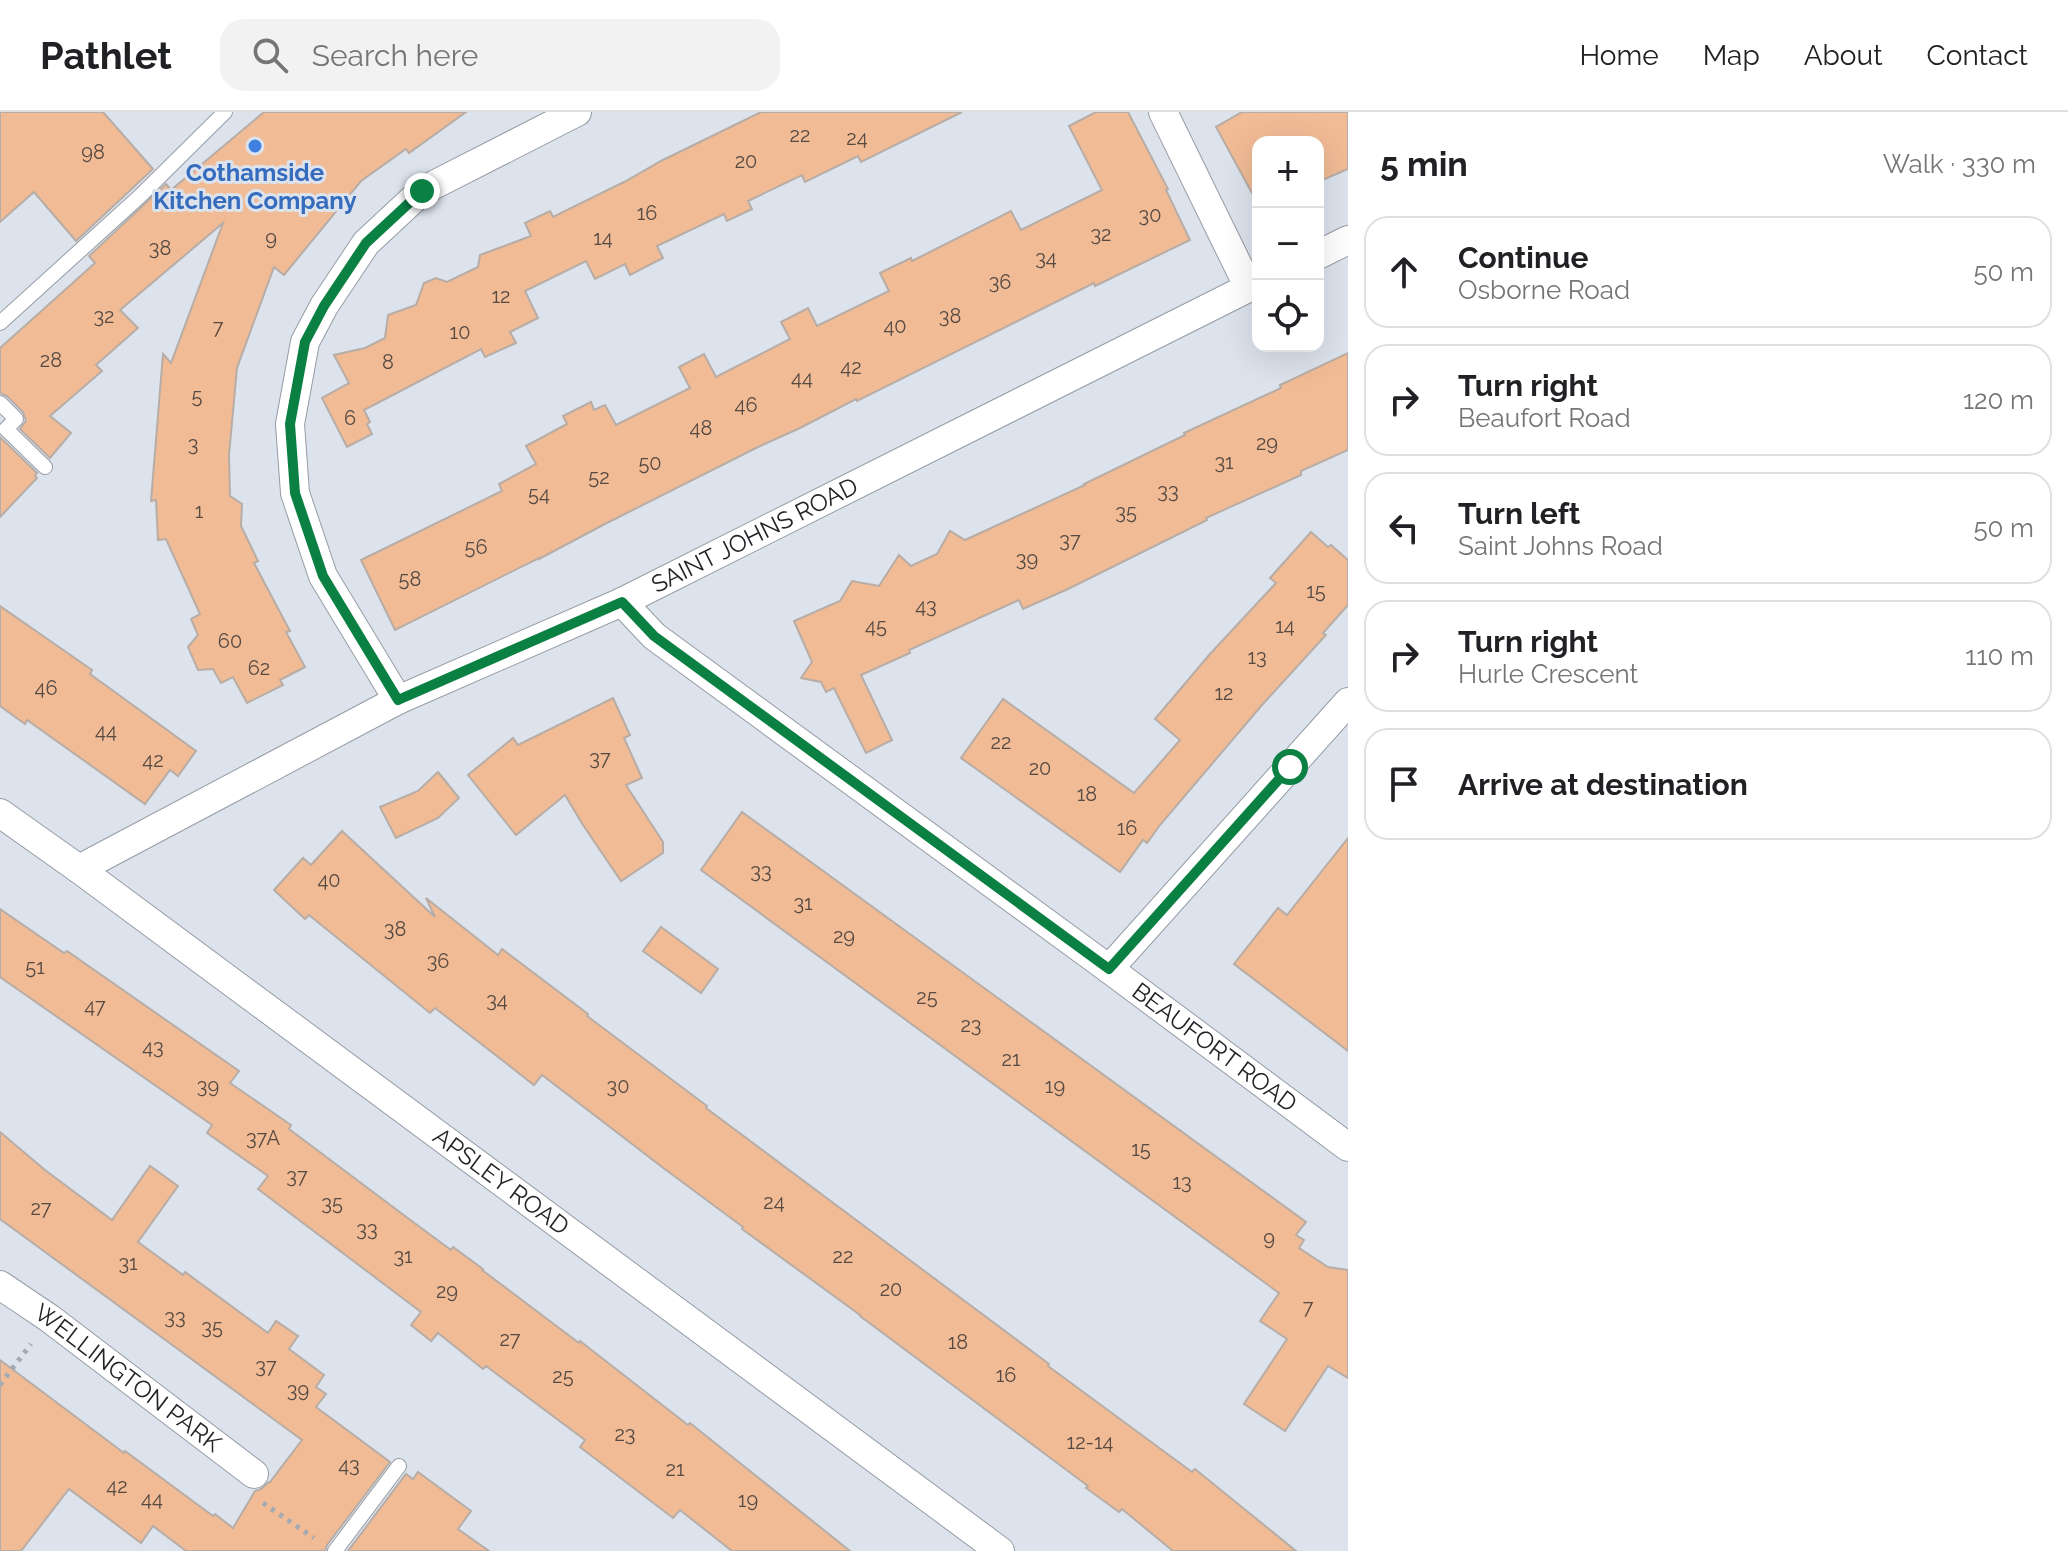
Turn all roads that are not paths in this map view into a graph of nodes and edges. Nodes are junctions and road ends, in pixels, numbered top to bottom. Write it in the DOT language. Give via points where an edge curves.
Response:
graph roads {
  1 [pos="225,112"];
  2 [pos="577,112"];
  3 [pos="1163,112"];
  4 [pos="1348,240"];
  5 [pos="1324,252"];
  6 [pos="1252,284"];
  7 [pos="1252,287"];
  8 [pos="0,323"];
  9 [pos="0,403"];
  10 [pos="45,467"];
  11 [pos="622,602"];
  12 [pos="398,700"];
  13 [pos="1348,702"];
  14 [pos="0,813"];
  15 [pos="79,869"];
  16 [pos="1109,969"];
  17 [pos="1348,1147"];
  18 [pos="0,1285"];
  19 [pos="399,1466"];
  20 [pos="254,1474"];
  21 [pos="335,1551"];
  22 [pos="1000,1551"];
  1 -- 8 [label="lane"];
  2 -- 12 [label="street" via="422,191 366,243 305,342 290,424 295,493 323,576"];
  3 -- 6 [label="street"];
  4 -- 5 [label="street"];
  7 -- 11 [label="street, SAINT JOHNS ROAD"];
  9 -- 10 [label="lane" via="16,419 6,429"];
  11 -- 12 [label="street, SAINT JOHNS ROAD"];
  11 -- 16 [label="street, BEAUFORT ROAD" via="654,636"];
  12 -- 15 [label="street, SAINT JOHNS ROAD"];
  13 -- 16 [label="street"];
  14 -- 15 [label="street, APSLEY ROAD"];
  15 -- 22 [label="street, APSLEY ROAD"];
  16 -- 17 [label="street, BEAUFORT ROAD"];
  18 -- 20 [label="street, WELLINGTON PARK"];
  19 -- 21 [label="lane"];
}
